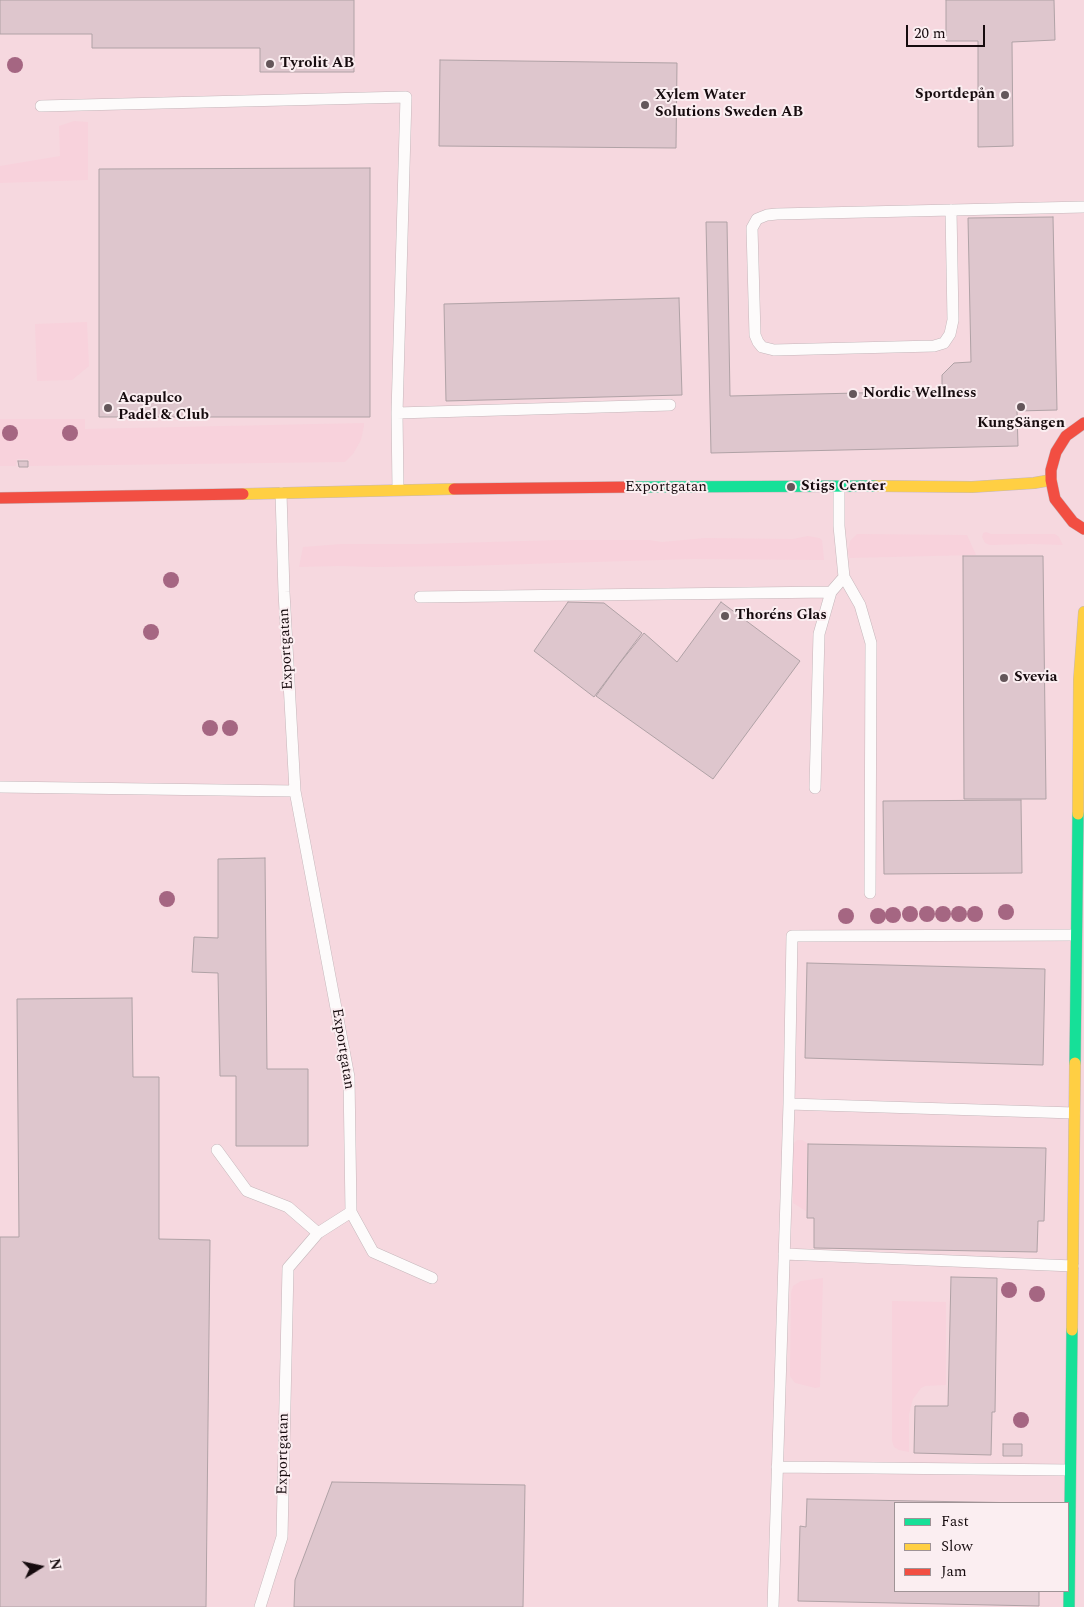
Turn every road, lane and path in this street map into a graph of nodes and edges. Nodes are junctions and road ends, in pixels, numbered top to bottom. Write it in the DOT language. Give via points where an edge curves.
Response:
graph roads {
  1 [pos="40,106"];
  2 [pos="1084,207"];
  3 [pos="951,210"];
  4 [pos="670,405"];
  5 [pos="397,413"];
  6 [pos="1084,423"];
  7 [pos="1051,480"];
  8 [pos="839,486"];
  9 [pos="398,490"];
  10 [pos="281,493"];
  11 [pos="0,498"];
  12 [pos="1084,529"];
  13 [pos="844,577"];
  14 [pos="831,592"];
  15 [pos="420,597"];
  16 [pos="1084,612"];
  17 [pos="0,787"];
  18 [pos="815,788"];
  19 [pos="296,791"];
  20 [pos="870,893"];
  21 [pos="1076,935"];
  22 [pos="1080,1032"];
  23 [pos="789,1104"];
  24 [pos="1074,1113"];
  25 [pos="216,1150"];
  26 [pos="351,1212"];
  27 [pos="318,1233"];
  28 [pos="784,1254"];
  29 [pos="1073,1266"];
  30 [pos="432,1278"];
  31 [pos="1072,1305"];
  32 [pos="1084,1305"];
  33 [pos="777,1467"];
  34 [pos="1070,1470"];
  35 [pos="1070,1488"];
  36 [pos="1084,1488"];
  37 [pos="260,1607"];
  38 [pos="773,1607"];
  39 [pos="1069,1607"];
  1 -- 5 [label="lane" via="406,97"];
  2 -- 3 [label="lane"];
  3 -- 3 [label="lane" via="777,214 757,219 752,228 755,335 758,342 762,347 774,350 934,346 944,343 953,320"];
  4 -- 5 [label="lane"];
  5 -- 9 [label="lane"];
  6 -- 7 [label="street" via="1066,436 1056,452"];
  7 -- 8 [label="street, Exportgatan" via="972,487"];
  7 -- 12 [label="street" via="1060,507 1072,522"];
  8 -- 9 [label="street, Exportgatan"];
  8 -- 13 [label="lane"];
  9 -- 10 [label="street, Exportgatan"];
  10 -- 11 [label="street, Exportgatan"];
  10 -- 19 [label="lane, Exportgatan"];
  13 -- 14 [label="lane"];
  13 -- 20 [label="lane" via="860,605 871,643"];
  14 -- 15 [label="lane"];
  14 -- 18 [label="lane" via="819,634"];
  16 -- 21 [label="street" via="1079,680"];
  17 -- 19 [label="lane"];
  19 -- 26 [label="lane, Exportgatan" via="348,1077"];
  21 -- 22 [label="street"];
  21 -- 23 [label="lane" via="792,936"];
  22 -- 24 [label="street"];
  23 -- 24 [label="lane"];
  23 -- 28 [label="lane"];
  24 -- 29 [label="street"];
  25 -- 27 [label="lane" via="248,1191 288,1206"];
  26 -- 27 [label="lane, Exportgatan"];
  26 -- 30 [label="lane" via="373,1252"];
  27 -- 37 [label="lane, Exportgatan" via="288,1268 282,1537"];
  28 -- 29 [label="lane"];
  28 -- 33 [label="lane"];
  29 -- 31 [label="street"];
  31 -- 32 [label="lane"];
  31 -- 34 [label="street"];
  33 -- 34 [label="lane"];
  33 -- 38 [label="lane"];
  34 -- 35 [label="street"];
  35 -- 36 [label="lane"];
  35 -- 39 [label="street"];
}
